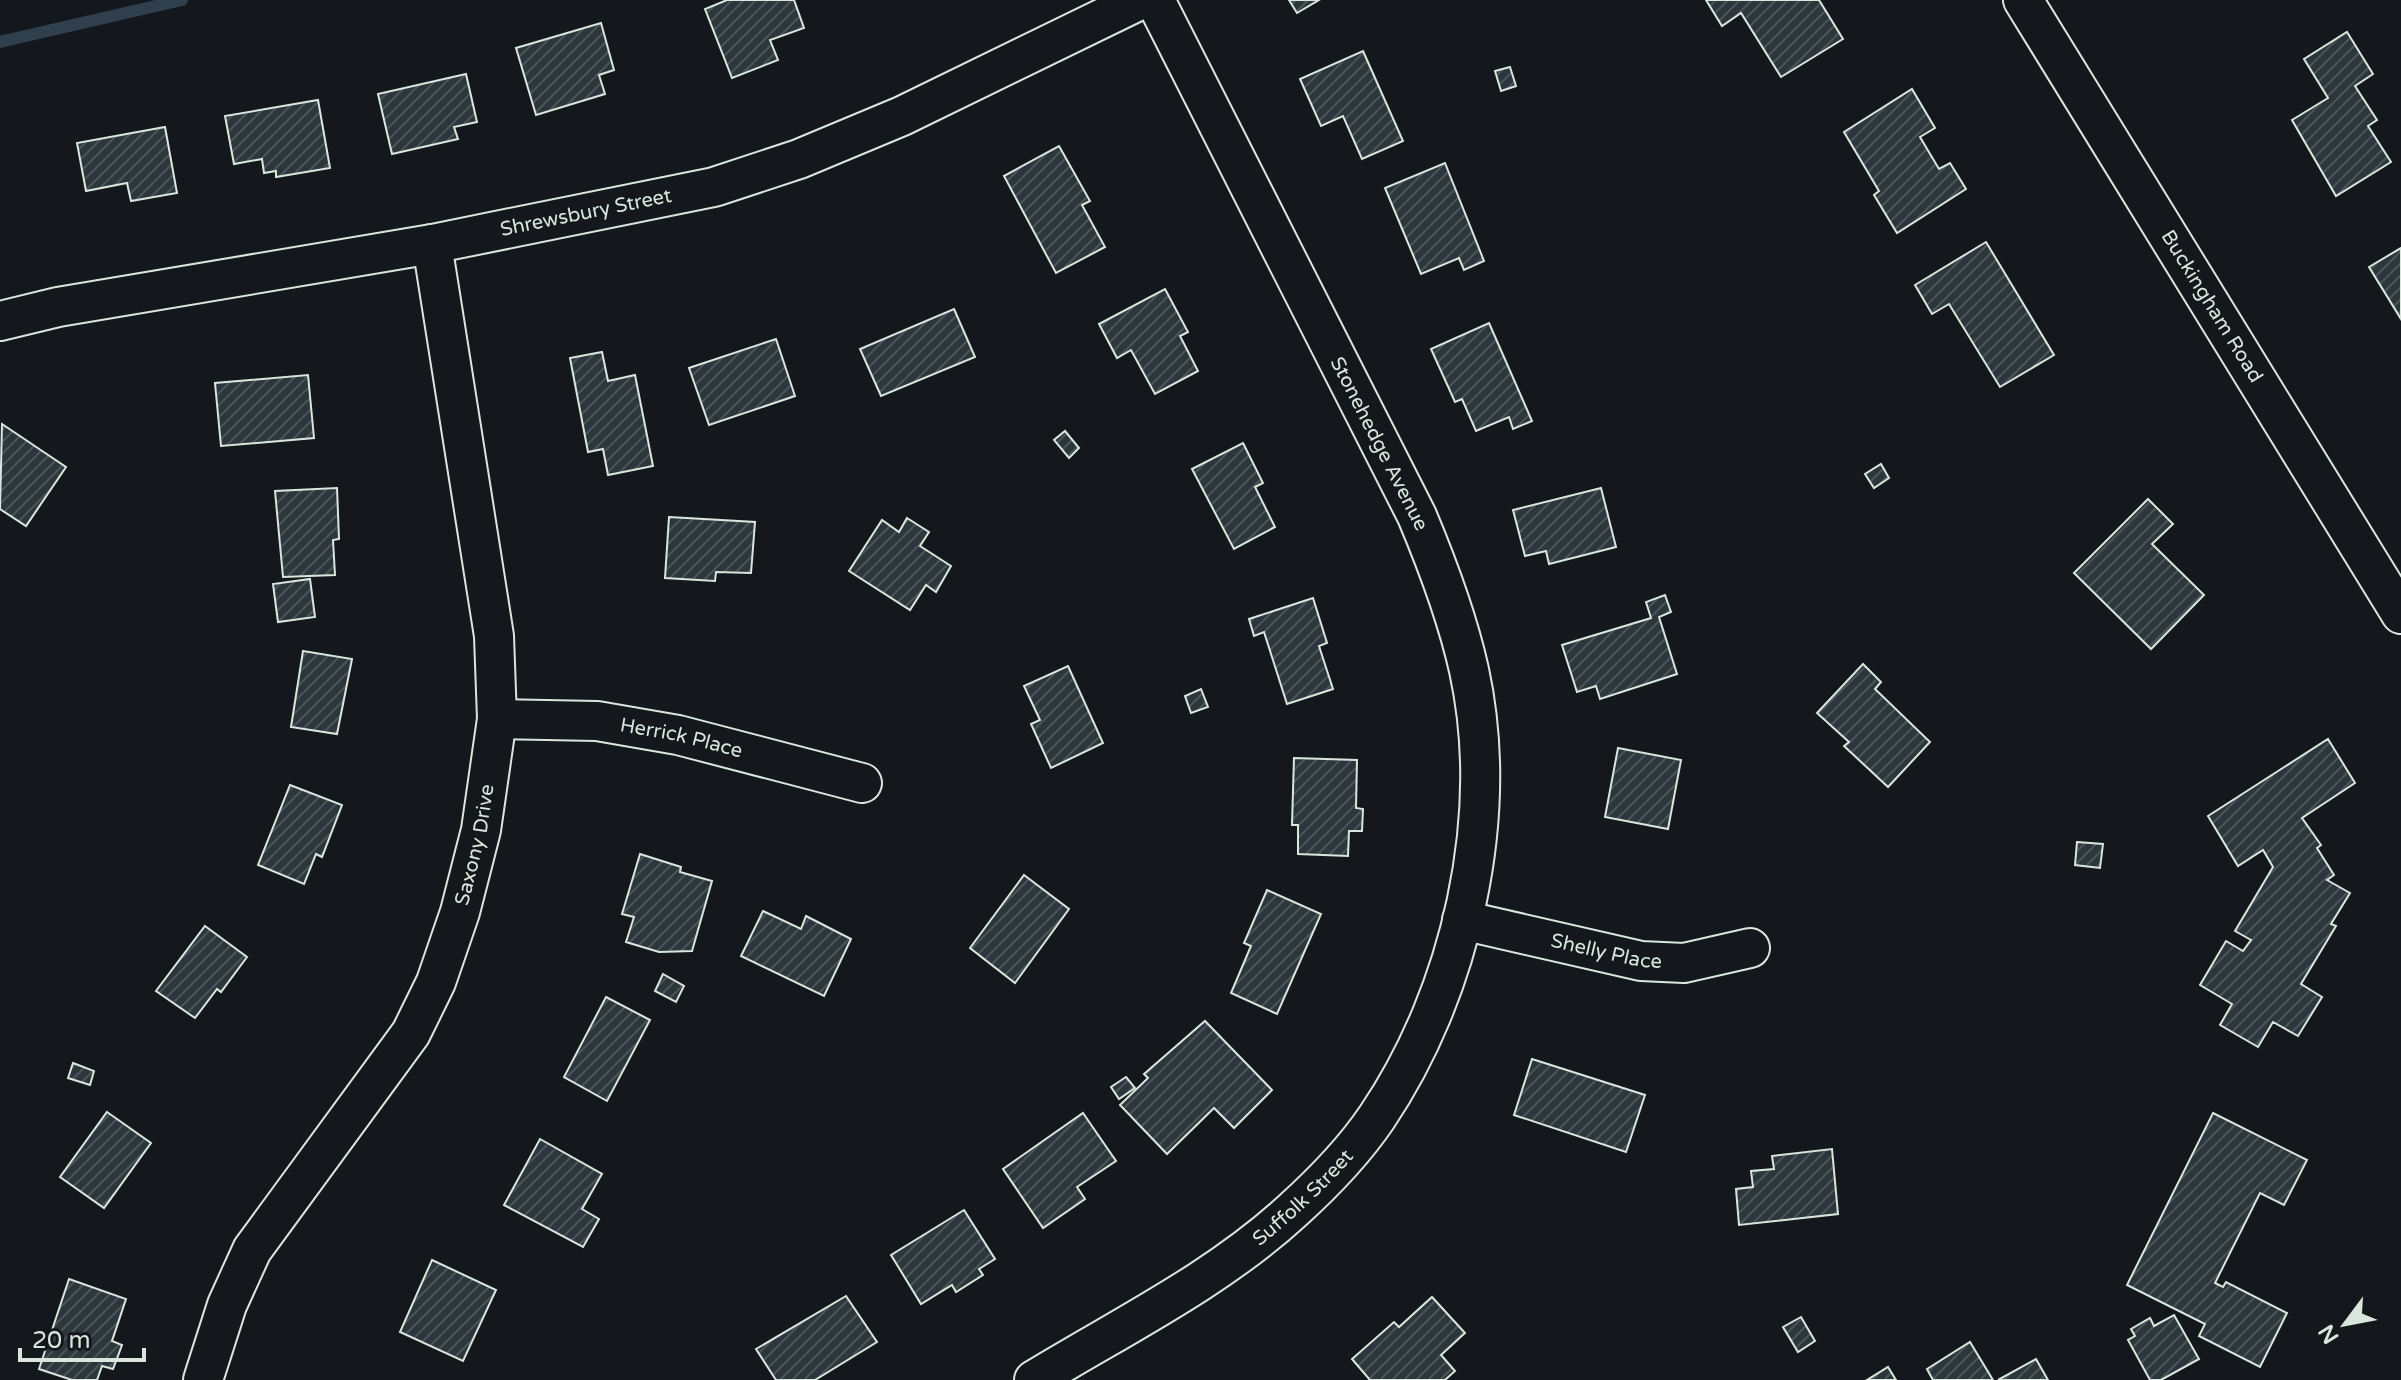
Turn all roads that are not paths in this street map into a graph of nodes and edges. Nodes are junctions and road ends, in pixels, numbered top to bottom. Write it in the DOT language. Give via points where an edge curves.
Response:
graph roads {
  1 [pos="1140,0"];
  2 [pos="1155,0"];
  3 [pos="2023,0"];
  4 [pos="432,244"];
  5 [pos="0,321"];
  6 [pos="2401,614"];
  7 [pos="497,719"];
  8 [pos="862,783"];
  9 [pos="1462,920"];
  10 [pos="1750,948"];
  11 [pos="203,1380"];
  12 [pos="1034,1380"];
  1 -- 4 [label="street, Shrewsbury Street" via="902,116 799,159 714,187"];
  2 -- 9 [label="street, Stonehedge Avenue" via="1417,516 1448,592 1469,672 1479,750 1476,856"];
  3 -- 6 [label="street, Buckingham Road"];
  4 -- 5 [label="street, Shrewsbury Street"];
  4 -- 7 [label="street, Saxony Drive" via="494,636"];
  7 -- 8 [label="street, Herrick Place" via="597,721 678,735"];
  7 -- 11 [label="street, Saxony Drive" via="481,830 436,982 377,1084 252,1250"];
  9 -- 10 [label="street, Shelly Place" via="1641,961 1684,963"];
  9 -- 12 [label="street, Suffolk Street" via="1408,1065 1377,1117 1338,1166 1253,1243 1205,1277"];
}
